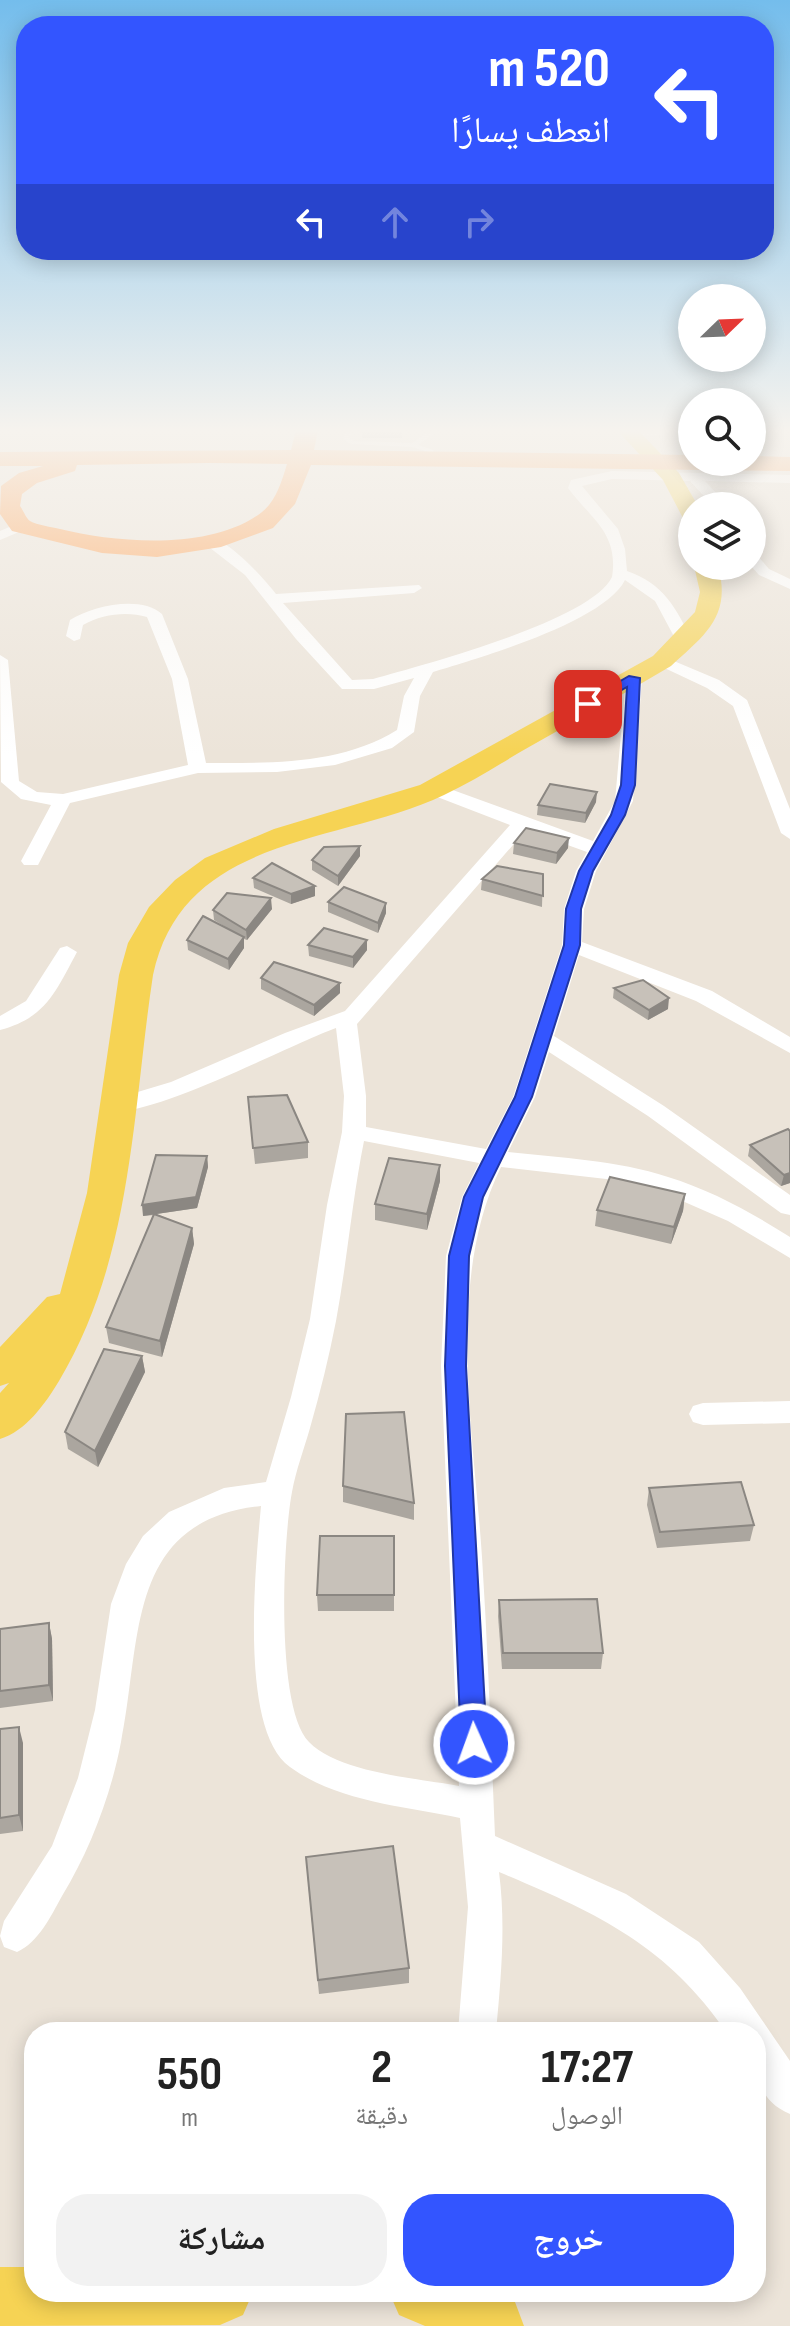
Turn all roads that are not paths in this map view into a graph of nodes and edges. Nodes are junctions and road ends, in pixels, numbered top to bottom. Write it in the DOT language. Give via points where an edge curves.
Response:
graph roads {
  1 [pos="37,539"];
  2 [pos="231,539"];
  3 [pos="613,539"];
  4 [pos="214,544"];
  5 [pos="619,573"];
  6 [pos="766,573"];
  7 [pos="709,580"];
  8 [pos="790,585"];
  9 [pos="414,588"];
  10 [pos="274,599"];
  11 [pos="74,636"];
  12 [pos="673,651"];
  13 [pos="0,664"];
  14 [pos="427,669"];
  15 [pos="634,678"];
  16 [pos="198,768"];
  17 [pos="433,789"];
  18 [pos="63,799"];
  19 [pos="522,823"];
  20 [pos="790,833"];
  21 [pos="597,849"];
  22 [pos="31,861"];
  23 [pos="572,945"];
  24 [pos="67,952"];
  25 [pos="351,1016"];
  26 [pos="0,1023"];
  27 [pos="541,1037"];
  28 [pos="790,1046"];
  29 [pos="119,1105"];
  30 [pos="354,1132"];
  31 [pos="491,1158"];
  32 [pos="790,1207"];
  33 [pos="790,1249"];
  34 [pos="83,1285"];
  35 [pos="0,1370"];
  36 [pos="790,1412"];
  37 [pos="703,1414"];
  38 [pos="0,1422"];
  39 [pos="277,1492"];
  40 [pos="476,1805"];
  41 [pos="478,1846"];
  42 [pos="17,1934"];
  43 [pos="478,2022"];
  44 [pos="741,2022"];
  45 [pos="766,2059"];
  46 [pos="790,2095"];
  47 [pos="0,2300"];
  48 [pos="24,2300"];
  49 [pos="450,2302"];
  50 [pos="491,2326"];
  1 -- 4 [label="highway" via="121,555"];
  2 -- 4 [label="highway"];
  3 -- 5 [label="street"];
  4 -- 10 [label="street"];
  5 -- 12 [label="street" via="651,586 667,605"];
  5 -- 14 [label="street" via="610,592 568,616"];
  6 -- 8 [label="street"];
  7 -- 12 [label="main road" via="708,608"];
  9 -- 10 [label="street"];
  10 -- 14 [label="street" via="348,685 374,684"];
  11 -- 16 [label="street" via="76,623 91,615 154,614 180,679"];
  12 -- 15 [label="main road"];
  12 -- 20 [label="street" via="741,704"];
  13 -- 18 [label="street" via="10,782 31,797"];
  14 -- 16 [label="street" via="412,696 405,732 379,748 301,763"];
  15 -- 17 [label="main road"];
  15 -- 21 [label="street" via="628,785 618,815"];
  16 -- 18 [label="street"];
  17 -- 19 [label="street"];
  17 -- 29 [label="main road" via="272,840 187,883 159,916 139,958"];
  18 -- 22 [label="street"];
  19 -- 21 [label="street"];
  19 -- 25 [label="street"];
  21 -- 23 [label="street" via="574,909"];
  23 -- 27 [label="street"];
  23 -- 28 [label="street" via="704,996"];
  24 -- 26 [label="street" via="35,1007 20,1019"];
  25 -- 29 [label="street" via="302,1032 192,1084"];
  25 -- 30 [label="street" via="345,1029 355,1096"];
  27 -- 31 [label="street" via="524,1097"];
  27 -- 32 [label="street"];
  29 -- 34 [label="main road" via="105,1207"];
  30 -- 31 [label="street"];
  30 -- 39 [label="street" via="323,1319"];
  31 -- 33 [label="street" via="615,1172 662,1183 737,1215"];
  31 -- 40 [label="street" via="474,1197 459,1256 455,1366"];
  34 -- 35 [label="main road"];
  34 -- 38 [label="main road" via="50,1363"];
  36 -- 37 [label="street"];
  39 -- 40 [label="street" via="268,1596 272,1669 282,1726 291,1745 327,1772 354,1781"];
  39 -- 42 [label="street" via="217,1501 168,1530 146,1551 122,1617 104,1744 79,1823 57,1873"];
  40 -- 41 [label="street"];
  41 -- 43 [label="street" via="486,1907"];
  41 -- 44 [label="street" via="663,1936 708,1977"];
  45 -- 46 [label="street"];
  47 -- 48 [label="main road"];
  49 -- 50 [label="main road"];
}
